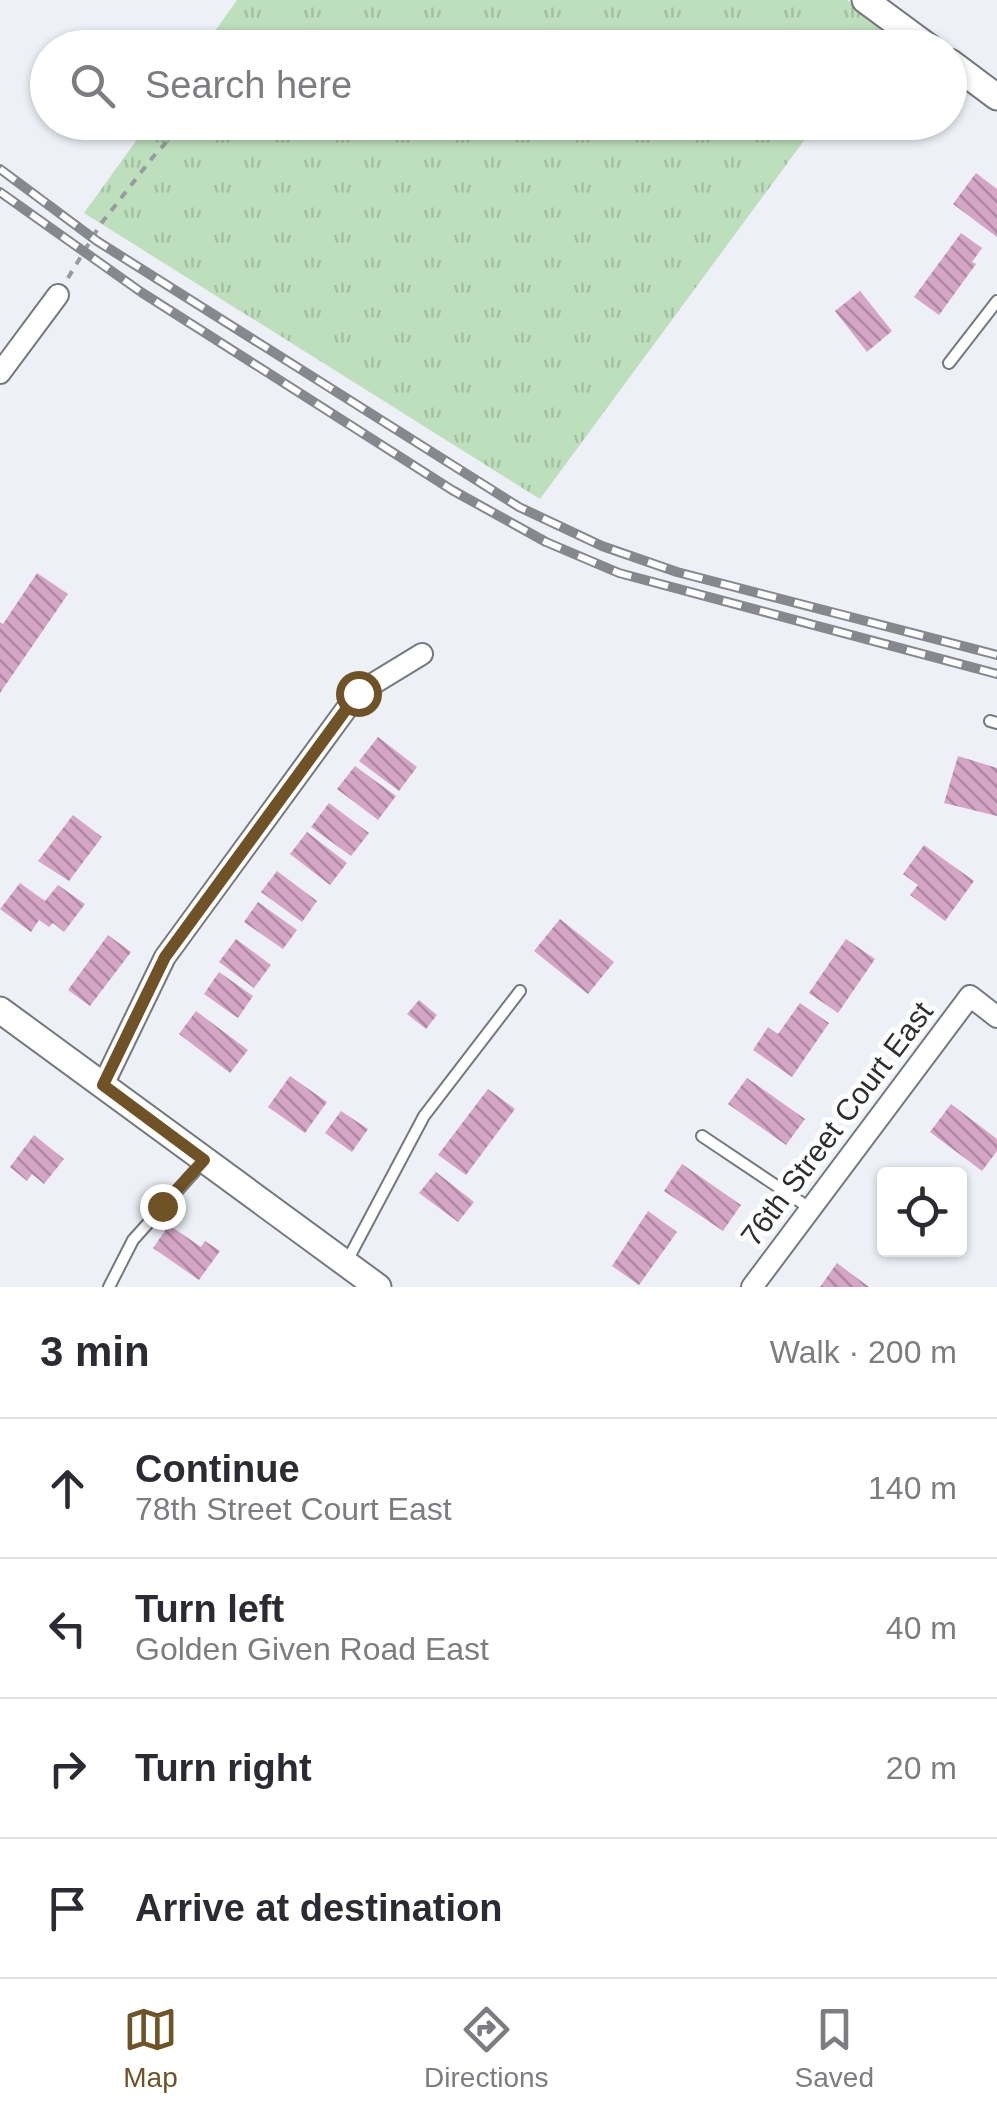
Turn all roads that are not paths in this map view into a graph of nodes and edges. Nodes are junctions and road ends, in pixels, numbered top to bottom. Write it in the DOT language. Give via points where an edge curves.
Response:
graph roads {
  1 [pos="865,0"];
  2 [pos="906,30"];
  3 [pos="967,75"];
  4 [pos="997,97"];
  5 [pos="58,295"];
  6 [pos="997,301"];
  7 [pos="948,362"];
  8 [pos="0,372"];
  9 [pos="422,654"];
  10 [pos="520,991"];
  11 [pos="0,1010"];
  12 [pos="997,1016"];
  13 [pos="103,1085"];
  14 [pos="702,1136"];
  15 [pos="204,1160"];
  16 [pos="811,1208"];
  17 [pos="346,1264"];
  18 [pos="109,1287"];
  19 [pos="378,1287"];
  20 [pos="752,1287"];
  1 -- 2 [label="street"];
  3 -- 4 [label="street"];
  5 -- 8 [label="street"];
  6 -- 7 [label="lane"];
  9 -- 13 [label="street" via="358,693 165,957"];
  10 -- 17 [label="lane" via="424,1116"];
  11 -- 13 [label="street"];
  12 -- 16 [label="street, 76th Street Court East" via="970,996"];
  13 -- 15 [label="street"];
  14 -- 16 [label="lane"];
  15 -- 17 [label="street"];
  15 -- 18 [label="lane" via="133,1240"];
  16 -- 20 [label="street, 76th Street Court East"];
  17 -- 19 [label="street"];
}
